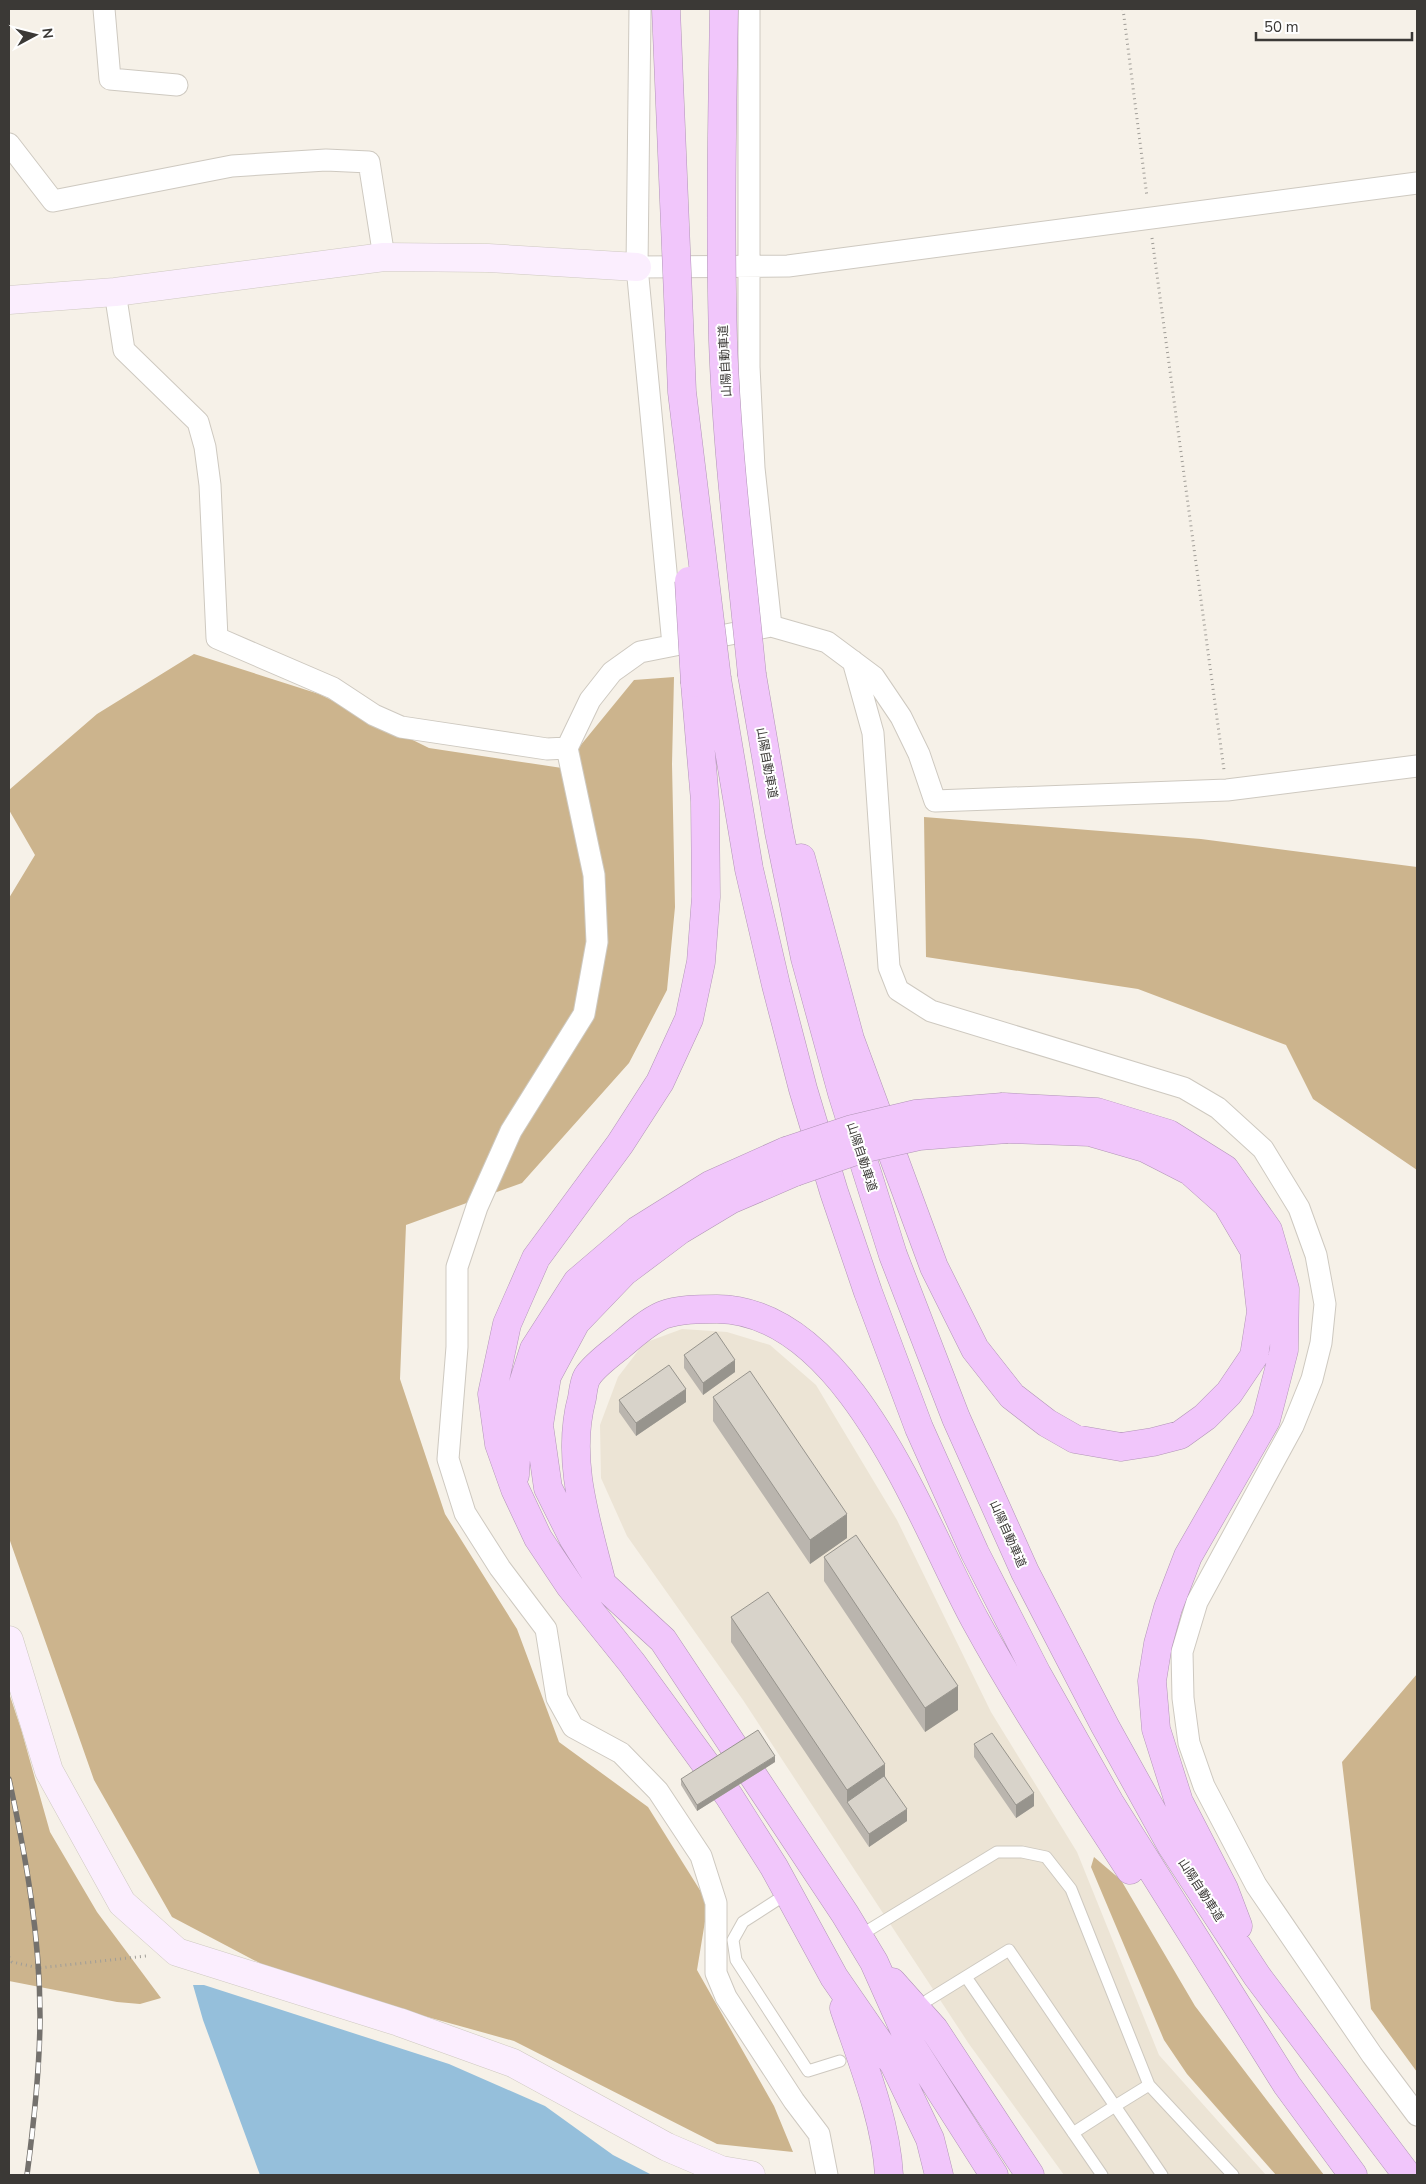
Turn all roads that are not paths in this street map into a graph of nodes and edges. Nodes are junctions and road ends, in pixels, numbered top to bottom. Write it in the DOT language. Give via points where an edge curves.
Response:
graph roads {
  1 [pos="104,9"];
  2 [pos="640,9"];
  3 [pos="666,9"];
  4 [pos="724,9"];
  5 [pos="749,9"];
  6 [pos="176,85"];
  7 [pos="9,144"];
  8 [pos="1417,183"];
  9 [pos="384,257"];
  10 [pos="637,268"];
  11 [pos="750,268"];
  12 [pos="115,292"];
  13 [pos="9,300"];
  14 [pos="771,626"];
  15 [pos="673,645"];
  16 [pos="853,661"];
  17 [pos="752,676"];
  18 [pos="706,681"];
  19 [pos="567,748"];
  20 [pos="1417,766"];
  21 [pos="1005,1118"];
  22 [pos="791,1162"];
  23 [pos="515,1488"];
  24 [pos="602,1584"];
  25 [pos="9,1640"];
  26 [pos="788,1893"];
  27 [pos="859,1936"];
  28 [pos="874,1962"];
  29 [pos="1257,1976"];
  30 [pos="834,1977"];
  31 [pos="966,1977"];
  32 [pos="928,2000"];
  33 [pos="840,2061"];
  34 [pos="1287,2085"];
  35 [pos="1149,2086"];
  36 [pos="1115,2106"];
  37 [pos="1417,2115"];
  38 [pos="1073,2133"];
  39 [pos="750,2175"];
  40 [pos="827,2175"];
  41 [pos="889,2175"];
  42 [pos="939,2175"];
  43 [pos="994,2175"];
  44 [pos="1030,2175"];
  45 [pos="1102,2175"];
  46 [pos="1162,2175"];
  47 [pos="1233,2175"];
  48 [pos="1353,2175"];
  49 [pos="1407,2175"];
  1 -- 6 [label="street" via="110,79"];
  2 -- 10 [label="street"];
  3 -- 18 [label="highway, bridge" via="690,614"];
  4 -- 17 [label="highway, 山陽自動車道, bridge" via="720,176 723,342"];
  5 -- 11 [label="street"];
  7 -- 9 [label="street" via="53,202 232,166 326,160 369,162"];
  8 -- 11 [label="street" via="788,266"];
  9 -- 10 [label="street" via="488,258"];
  9 -- 12 [label="street"];
  10 -- 11 [label="street"];
  10 -- 15 [label="street"];
  11 -- 14 [label="street" via="754,468"];
  12 -- 13 [label="street"];
  12 -- 19 [label="street" via="124,350 198,422 210,485 216,638 333,688 374,715 401,727 547,749"];
  14 -- 15 [label="street"];
  14 -- 16 [label="street" via="827,642"];
  15 -- 19 [label="street" via="640,652 612,672 590,700"];
  16 -- 20 [label="street" via="874,677 901,717 919,754 935,801 1226,790"];
  16 -- 37 [label="street" via="872,733 889,967 898,990 932,1011 1184,1088 1218,1108 1263,1149 1299,1208 1316,1256 1325,1304 1321,1344 1312,1379 1293,1426 1197,1602 1182,1652 1183,1698 1189,1743 1204,1786 1256,1885"];
  17 -- 21 [label="highway" via="850,1039 934,1267 975,1348 1012,1396 1047,1423 1075,1439 1121,1447 1180,1435 1206,1418 1229,1393 1254,1356 1261,1312 1254,1250 1227,1204 1190,1172 1145,1148 1090,1132"];
  17 -- 29 [label="highway, 山陽自動車道" via="805,958 839,1084 893,1255 956,1418 1025,1572 1110,1734 1171,1845"];
  18 -- 23 [label="highway" via="706,897 701,962 689,1020 660,1082 620,1144 536,1258 507,1324 492,1394 499,1444"];
  18 -- 34 [label="highway" via="803,1090 862,1274 920,1428 975,1553 1037,1674 1110,1803"];
  19 -- 40 [label="street" via="594,875 597,942 584,1014 511,1130 477,1207 457,1267 456,1347 448,1459 465,1513 500,1568 546,1629 556,1698 572,1726 620,1753 658,1791 701,1856 716,1903 716,1973 726,1997 819,2134"];
  21 -- 22 [label="highway, bridge"];
  21 -- 29 [label="highway" via="1098,1112 1169,1134 1224,1169 1268,1230 1285,1289 1284,1350 1266,1420 1185,1564 1168,1608 1152,1681 1156,1728 1179,1802 1224,1889"];
  22 -- 23 [label="highway" via="710,1185 638,1230 577,1282 534,1349 520,1393"];
  22 -- 24 [label="highway" via="680,1230 624,1272 576,1322 547,1376 539,1424 548,1488 573,1538"];
  23 -- 26 [label="highway" via="538,1538 570,1586 632,1663 730,1796"];
  24 -- 27 [label="highway" via="663,1640"];
  24 -- 34 [label="highway" via="575,1464 576,1420 588,1376 636,1332 663,1315 697,1309 732,1309 758,1316 785,1330 814,1352 840,1379 876,1427 976,1621 1052,1748 1162,1920"];
  25 -- 39 [label="street" via="49,1771 122,1903 176,1952 399,2022 513,2063 667,2147 720,2170"];
  26 -- 30 [label="highway"];
  26 -- 33 [label="lane" via="743,1922 733,1940 736,1960 808,2071"];
  27 -- 28 [label="highway"];
  27 -- 35 [label="lane" via="997,1852 1022,1852 1046,1857 1071,1889"];
  28 -- 43 [label="highway" via="911,2045"];
  28 -- 44 [label="highway" via="934,2029"];
  29 -- 49 [label="highway, 山陽自動車道"];
  30 -- 41 [label="highway" via="867,2075 888,2155"];
  30 -- 42 [label="highway" via="894,2064 930,2140"];
  31 -- 32 [label="lane"];
  31 -- 36 [label="lane" via="1009,1950"];
  31 -- 38 [label="lane"];
  34 -- 48 [label="highway"];
  35 -- 36 [label="lane"];
  35 -- 47 [label="lane"];
  36 -- 38 [label="lane"];
  36 -- 46 [label="lane"];
  38 -- 45 [label="lane"];
}
